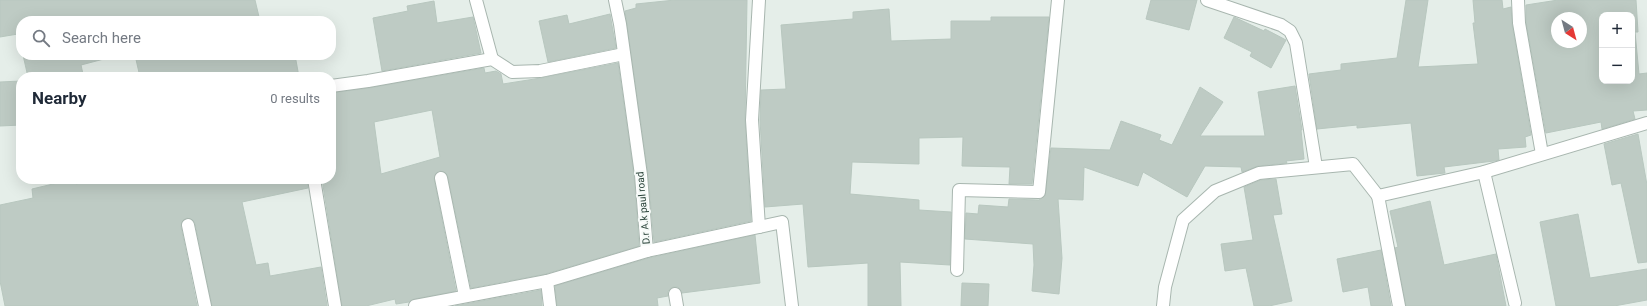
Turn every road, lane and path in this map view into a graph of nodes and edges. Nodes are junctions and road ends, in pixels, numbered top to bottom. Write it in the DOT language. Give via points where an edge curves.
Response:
graph roads {
  1 [pos="476,0"];
  2 [pos="615,0"];
  3 [pos="759,0"];
  4 [pos="1058,0"];
  5 [pos="1207,0"];
  6 [pos="1518,0"];
  7 [pos="624,54"];
  8 [pos="492,59"];
  9 [pos="336,85"];
  10 [pos="1647,123"];
  11 [pos="1542,154"];
  12 [pos="1316,167"];
  13 [pos="1484,172"];
  14 [pos="441,178"];
  15 [pos="315,184"];
  16 [pos="1378,196"];
  17 [pos="188,225"];
  18 [pos="759,227"];
  19 [pos="647,251"];
  20 [pos="957,270"];
  21 [pos="547,281"];
  22 [pos="675,294"];
  23 [pos="465,296"];
  24 [pos="1515,303"];
  25 [pos="205,306"];
  26 [pos="335,306"];
  27 [pos="415,306"];
  28 [pos="550,306"];
  29 [pos="677,306"];
  30 [pos="792,306"];
  31 [pos="1163,306"];
  32 [pos="1399,306"];
  1 -- 8 [label="street"];
  2 -- 7 [label="street, D.r A.k paul road"];
  3 -- 18 [label="street" via="752,120"];
  4 -- 20 [label="street" via="1039,192 959,190"];
  5 -- 12 [label="street" via="1281,25 1290,31 1296,43"];
  6 -- 11 [label="street" via="1519,23"];
  7 -- 8 [label="street" via="540,71 512,72"];
  7 -- 19 [label="street, D.r A.k paul road" via="641,175"];
  8 -- 9 [label="street"];
  10 -- 11 [label="street"];
  11 -- 13 [label="street"];
  12 -- 16 [label="street" via="1353,164"];
  12 -- 31 [label="street" via="1259,173 1215,191 1183,220 1165,287"];
  13 -- 16 [label="street"];
  13 -- 24 [label="street"];
  14 -- 23 [label="street"];
  15 -- 26 [label="street"];
  16 -- 32 [label="street"];
  17 -- 25 [label="street"];
  18 -- 19 [label="street"];
  18 -- 30 [label="street" via="782,222"];
  19 -- 21 [label="street, D.r A.k paul road"];
  21 -- 23 [label="street, D.r A.k paul road"];
  21 -- 28 [label="street"];
  22 -- 29 [label="street"];
  23 -- 27 [label="street, D.r A.k paul road"];
}
